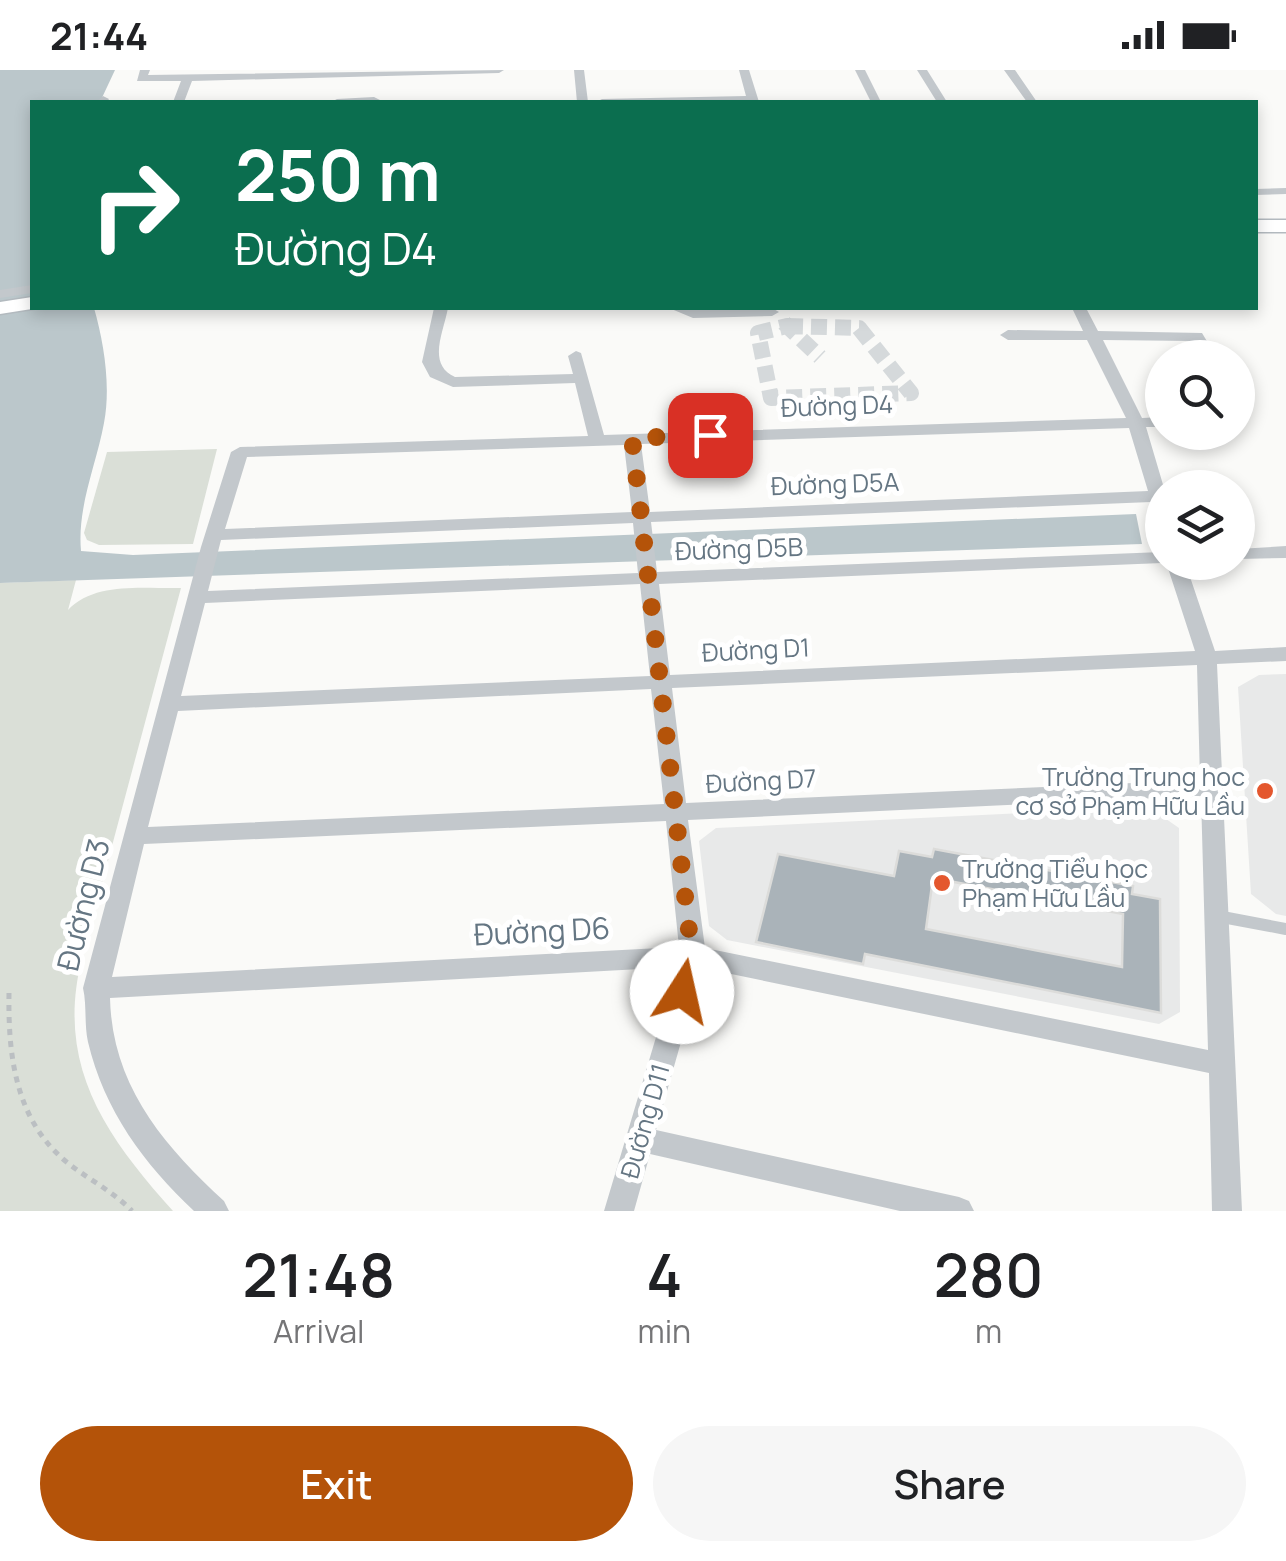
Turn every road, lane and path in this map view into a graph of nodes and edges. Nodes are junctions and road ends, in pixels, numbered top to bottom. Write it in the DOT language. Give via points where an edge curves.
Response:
graph roads {
  1 [pos="499,70"];
  2 [pos="579,70"];
  3 [pos="744,70"];
  4 [pos="860,70"];
  5 [pos="922,70"];
  6 [pos="1009,70"];
  7 [pos="238,73"];
  8 [pos="143,74"];
  9 [pos="364,74"];
  10 [pos="188,78"];
  11 [pos="180,100"];
  12 [pos="374,100"];
  13 [pos="583,100"];
  14 [pos="754,100"];
  15 [pos="875,100"];
  16 [pos="941,100"];
  17 [pos="1031,100"];
  18 [pos="1286,191"];
  19 [pos="1258,192"];
  20 [pos="1258,224"];
  21 [pos="1286,226"];
  22 [pos="30,289"];
  23 [pos="0,294"];
  24 [pos="30,303"];
  25 [pos="0,308"];
  26 [pos="441,310"];
  27 [pos="682,310"];
  28 [pos="1080,310"];
  29 [pos="772,312"];
  30 [pos="1092,333"];
  31 [pos="1008,335"];
  32 [pos="1199,340"];
  33 [pos="576,356"];
  34 [pos="582,378"];
  35 [pos="1136,422"];
  36 [pos="1145,422"];
  37 [pos="632,438"];
  38 [pos="597,440"];
  39 [pos="1151,470"];
  40 [pos="1145,504"];
  41 [pos="644,525"];
  42 [pos="212,541"];
  43 [pos="1286,552"];
  44 [pos="1255,553"];
  45 [pos="1145,558"];
  46 [pos="650,573"];
  47 [pos="1182,580"];
  48 [pos="199,590"];
  49 [pos="1286,654"];
  50 [pos="1207,658"];
  51 [pos="662,682"];
  52 [pos="169,704"];
  53 [pos="1211,788"];
  54 [pos="676,812"];
  55 [pos="134,836"];
  56 [pos="1216,916"];
  57 [pos="1286,929"];
  58 [pos="692,956"];
  59 [pos="96,988"];
  60 [pos="9,993"];
  61 [pos="1221,1064"];
  62 [pos="641,1139"];
  63 [pos="132,1211"];
  64 [pos="214,1211"];
  65 [pos="619,1211"];
  66 [pos="958,1211"];
  67 [pos="1226,1211"];
  1 -- 9 [label="street"];
  2 -- 13 [label="street"];
  3 -- 14 [label="street"];
  4 -- 15 [label="street"];
  5 -- 16 [label="street"];
  6 -- 17 [label="street"];
  7 -- 9 [label="street"];
  7 -- 10 [label="street"];
  8 -- 10 [label="street"];
  9 -- 12 [label="street"];
  10 -- 11 [label="street"];
  18 -- 19 [label="lane"];
  20 -- 21 [label="main road"];
  22 -- 23 [label="street"];
  24 -- 25 [label="main road"];
  26 -- 34 [label="street" via="430,362 443,378"];
  27 -- 29 [label="street"];
  28 -- 30 [label="street"];
  30 -- 31 [label="street"];
  30 -- 32 [label="street"];
  30 -- 35 [label="street"];
  33 -- 34 [label="street"];
  34 -- 38 [label="street"];
  35 -- 36 [label="street, Đường D4"];
  35 -- 37 [label="street, Đường D4"];
  35 -- 39 [label="street"];
  37 -- 38 [label="street, Đường D4"];
  37 -- 41 [label="street, Đường D11"];
  38 -- 42 [label="street, Đường D4" via="240,452"];
  40 -- 41 [label="street, Đường D5A"];
  41 -- 42 [label="street, Đường D5A"];
  41 -- 46 [label="street, Đường D11"];
  42 -- 48 [label="street, Đường D3"];
  43 -- 44 [label="street"];
  45 -- 46 [label="street, Đường D5B"];
  46 -- 48 [label="street, Đường D5B"];
  46 -- 51 [label="street, Đường D11"];
  47 -- 50 [label="street"];
  48 -- 52 [label="street, Đường D3"];
  49 -- 50 [label="street, Đường D1"];
  50 -- 51 [label="street, Đường D1"];
  50 -- 53 [label="street"];
  51 -- 52 [label="street, Đường D1"];
  51 -- 54 [label="street, Đường D11"];
  52 -- 55 [label="street, Đường D3"];
  53 -- 54 [label="street, Đường D7"];
  53 -- 56 [label="street"];
  54 -- 55 [label="street, Đường D7"];
  54 -- 58 [label="street, Đường D11"];
  55 -- 59 [label="street, Đường D3"];
  56 -- 57 [label="lane"];
  56 -- 61 [label="street"];
  58 -- 59 [label="street, Đường D6"];
  58 -- 61 [label="street, Đường D6"];
  58 -- 62 [label="street, Đường D11"];
  59 -- 64 [label="street, Đường D3" via="102,1052 123,1101 160,1156"];
  60 -- 63 [label="path" via="14,1076 36,1128 62,1159"];
  61 -- 67 [label="street"];
  62 -- 65 [label="street, Đường D11"];
  62 -- 66 [label="street"];
}
